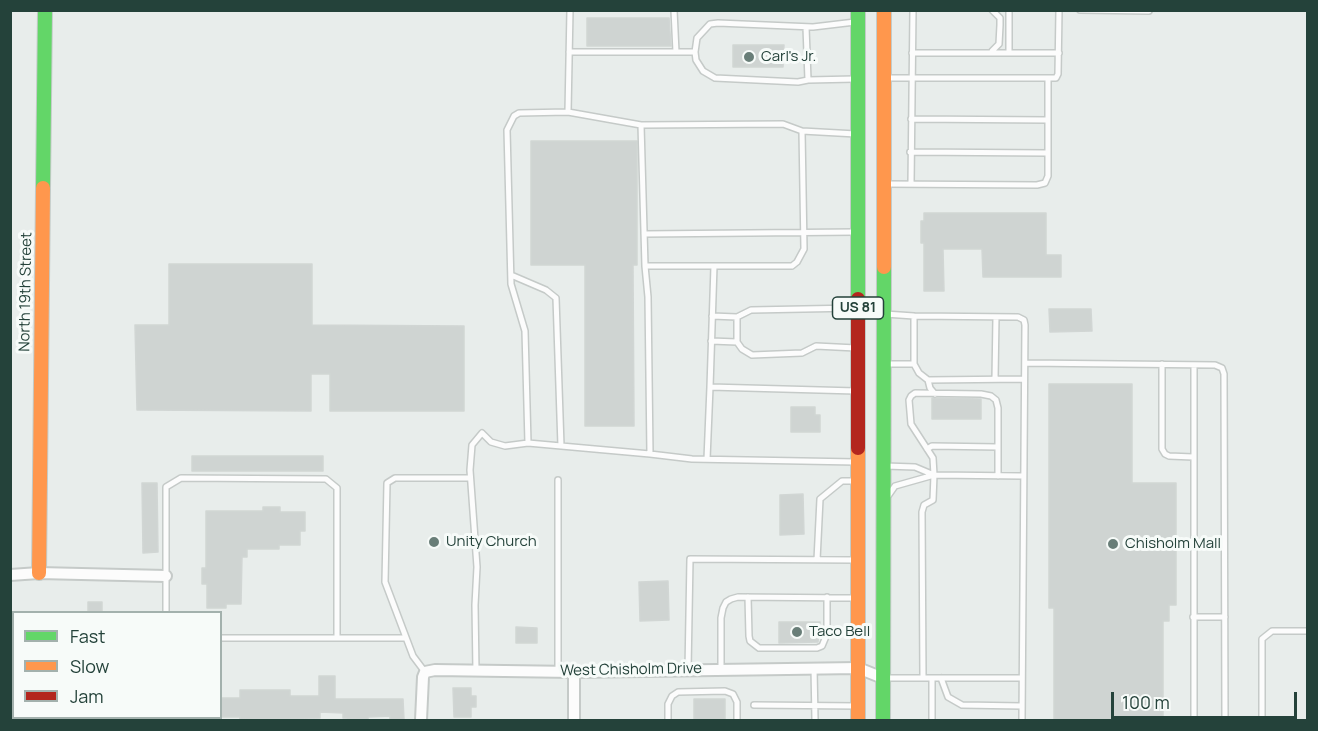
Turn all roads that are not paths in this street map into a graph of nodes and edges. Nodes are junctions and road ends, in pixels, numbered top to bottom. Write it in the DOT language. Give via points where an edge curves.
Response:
graph roads {
  1 [pos="45,10"];
  2 [pos="570,10"];
  3 [pos="674,10"];
  4 [pos="884,10"];
  5 [pos="913,10"];
  6 [pos="992,10"];
  7 [pos="1009,10"];
  8 [pos="1059,10"];
  9 [pos="1080,10"];
  10 [pos="1124,11"];
  11 [pos="1149,11"];
  12 [pos="858,16"];
  13 [pos="806,27"];
  14 [pos="569,52"];
  15 [pos="676,52"];
  16 [pos="695,52"];
  17 [pos="912,52"];
  18 [pos="991,52"];
  19 [pos="1009,52"];
  20 [pos="1059,52"];
  21 [pos="911,77"];
  22 [pos="858,78"];
  23 [pos="884,78"];
  24 [pos="808,80"];
  25 [pos="1048,80"];
  26 [pos="568,112"];
  27 [pos="911,119"];
  28 [pos="1048,120"];
  29 [pos="641,125"];
  30 [pos="802,131"];
  31 [pos="858,135"];
  32 [pos="910,152"];
  33 [pos="1048,153"];
  34 [pos="884,184"];
  35 [pos="911,184"];
  36 [pos="804,232"];
  37 [pos="858,232"];
  38 [pos="644,234"];
  39 [pos="645,266"];
  40 [pos="714,266"];
  41 [pos="511,275"];
  42 [pos="858,308"];
  43 [pos="883,314"];
  44 [pos="712,316"];
  45 [pos="914,316"];
  46 [pos="737,317"];
  47 [pos="996,317"];
  48 [pos="711,341"];
  49 [pos="737,342"];
  50 [pos="858,348"];
  51 [pos="1025,363"];
  52 [pos="883,364"];
  53 [pos="914,364"];
  54 [pos="1162,364"];
  55 [pos="1194,365"];
  56 [pos="996,379"];
  57 [pos="1024,379"];
  58 [pos="928,380"];
  59 [pos="710,387"];
  60 [pos="858,391"];
  61 [pos="935,394"];
  62 [pos="528,443"];
  63 [pos="561,446"];
  64 [pos="998,447"];
  65 [pos="927,449"];
  66 [pos="650,454"];
  67 [pos="1193,457"];
  68 [pos="707,459"];
  69 [pos="858,462"];
  70 [pos="884,466"];
  71 [pos="934,475"];
  72 [pos="998,476"];
  73 [pos="1023,476"];
  74 [pos="470,478"];
  75 [pos="558,480"];
  76 [pos="858,482"];
  77 [pos="883,503"];
  78 [pos="818,560"];
  79 [pos="858,560"];
  80 [pos="39,573"];
  81 [pos="10,575"];
  82 [pos="166,576"];
  83 [pos="748,597"];
  84 [pos="827,597"];
  85 [pos="858,598"];
  86 [pos="166,611"];
  87 [pos="1193,617"];
  88 [pos="1225,617"];
  89 [pos="1308,631"];
  90 [pos="337,637"];
  91 [pos="222,638"];
  92 [pos="406,638"];
  93 [pos="814,668"];
  94 [pos="858,668"];
  95 [pos="688,670"];
  96 [pos="721,670"];
  97 [pos="476,671"];
  98 [pos="558,671"];
  99 [pos="425,672"];
  100 [pos="574,672"];
  101 [pos="883,678"];
  102 [pos="923,678"];
  103 [pos="932,678"];
  104 [pos="941,678"];
  105 [pos="1022,678"];
  106 [pos="754,705"];
  107 [pos="814,706"];
  108 [pos="858,706"];
  109 [pos="1022,706"];
  110 [pos="421,720"];
  111 [pos="574,720"];
  112 [pos="668,720"];
  113 [pos="737,720"];
  114 [pos="814,720"];
  115 [pos="858,720"];
  116 [pos="883,720"];
  117 [pos="932,720"];
  118 [pos="1022,720"];
  119 [pos="1194,720"];
  120 [pos="1225,720"];
  121 [pos="1262,720"];
  1 -- 80 [label="main road, North 19th Street"];
  2 -- 14 [label="lane"];
  3 -- 15 [label="lane"];
  4 -- 23 [label="main road, US 81"];
  5 -- 17 [label="lane"];
  6 -- 18 [label="lane" via="1000,18 1000,36 999,44"];
  7 -- 19 [label="lane"];
  8 -- 20 [label="lane"];
  9 -- 10 [label="lane"];
  10 -- 11 [label="lane"];
  12 -- 13 [label="lane"];
  12 -- 22 [label="main road, US 81"];
  13 -- 16 [label="lane" via="710,24 697,38"];
  13 -- 24 [label="lane"];
  14 -- 15 [label="lane"];
  14 -- 26 [label="lane"];
  15 -- 16 [label="lane"];
  16 -- 24 [label="lane" via="703,71 715,78"];
  17 -- 18 [label="lane"];
  17 -- 21 [label="lane"];
  18 -- 19 [label="lane"];
  19 -- 20 [label="lane"];
  20 -- 25 [label="lane" via="1058,74"];
  21 -- 23 [label="lane"];
  21 -- 25 [label="lane"];
  21 -- 27 [label="lane"];
  22 -- 23 [label="main road"];
  22 -- 24 [label="lane"];
  22 -- 31 [label="main road, US 81"];
  23 -- 34 [label="main road, US 81"];
  25 -- 28 [label="lane"];
  26 -- 29 [label="lane"];
  26 -- 41 [label="lane" via="519,114 508,124"];
  27 -- 28 [label="lane"];
  27 -- 32 [label="lane"];
  28 -- 33 [label="lane"];
  29 -- 30 [label="lane" via="783,124"];
  29 -- 38 [label="lane"];
  30 -- 31 [label="lane"];
  30 -- 36 [label="lane"];
  31 -- 37 [label="main road, US 81"];
  32 -- 33 [label="lane"];
  32 -- 35 [label="lane"];
  33 -- 35 [label="lane" via="1048,176 1045,183 1037,185"];
  34 -- 35 [label="lane"];
  34 -- 43 [label="main road, US 81"];
  36 -- 37 [label="lane"];
  36 -- 38 [label="lane"];
  36 -- 40 [label="lane" via="804,249 792,266"];
  37 -- 42 [label="main road, US 81"];
  38 -- 39 [label="lane"];
  39 -- 40 [label="lane"];
  39 -- 66 [label="lane"];
  40 -- 44 [label="lane"];
  41 -- 62 [label="lane" via="525,331"];
  41 -- 63 [label="lane" via="556,298"];
  42 -- 46 [label="lane" via="751,310"];
  42 -- 50 [label="main road, US 81"];
  43 -- 45 [label="lane"];
  43 -- 52 [label="main road, US 81"];
  44 -- 46 [label="lane"];
  44 -- 48 [label="lane"];
  45 -- 47 [label="lane"];
  45 -- 53 [label="lane"];
  46 -- 49 [label="lane"];
  47 -- 51 [label="lane" via="1024,320"];
  47 -- 56 [label="lane"];
  48 -- 49 [label="lane"];
  48 -- 59 [label="lane"];
  49 -- 50 [label="lane" via="752,354 802,353 816,346"];
  50 -- 60 [label="main road, US 81"];
  51 -- 54 [label="lane"];
  51 -- 57 [label="lane"];
  52 -- 53 [label="lane"];
  52 -- 70 [label="main road, US 81"];
  53 -- 58 [label="lane"];
  54 -- 55 [label="lane"];
  54 -- 67 [label="lane" via="1162,449 1169,456"];
  55 -- 67 [label="lane"];
  55 -- 88 [label="lane" via="1215,365 1224,374"];
  56 -- 57 [label="lane"];
  56 -- 58 [label="lane"];
  57 -- 73 [label="lane"];
  58 -- 61 [label="lane"];
  59 -- 60 [label="lane"];
  59 -- 68 [label="lane"];
  60 -- 69 [label="main road, US 81"];
  61 -- 64 [label="lane" via="981,394 996,400"];
  61 -- 65 [label="lane" via="915,393 909,400 911,424"];
  62 -- 63 [label="lane"];
  62 -- 74 [label="lane" via="505,446 491,442 482,432 472,445"];
  63 -- 66 [label="lane"];
  64 -- 65 [label="lane"];
  64 -- 72 [label="lane"];
  65 -- 71 [label="lane" via="933,458"];
  66 -- 68 [label="lane"];
  67 -- 87 [label="lane"];
  68 -- 69 [label="lane"];
  69 -- 76 [label="main road, US 81"];
  70 -- 71 [label="lane" via="915,467"];
  70 -- 77 [label="main road, US 81"];
  71 -- 72 [label="lane"];
  71 -- 77 [label="lane" via="895,486"];
  71 -- 102 [label="lane" via="933,500 924,505 922,512"];
  72 -- 73 [label="lane"];
  73 -- 105 [label="lane"];
  74 -- 92 [label="lane" via="395,478 387,483 385,582"];
  74 -- 97 [label="lane" via="477,567"];
  75 -- 98 [label="lane"];
  76 -- 78 [label="lane" via="842,482 819,499"];
  76 -- 79 [label="main road, US 81"];
  77 -- 101 [label="main road, US 81"];
  78 -- 79 [label="lane"];
  78 -- 95 [label="lane" via="690,559"];
  79 -- 85 [label="main road, US 81"];
  80 -- 81 [label="street"];
  80 -- 82 [label="street"];
  82 -- 86 [label="lane"];
  82 -- 90 [label="lane" via="166,487 181,478 326,479 337,488"];
  83 -- 84 [label="lane"];
  83 -- 84 [label="lane" via="750,641 759,648 822,646 827,634"];
  83 -- 96 [label="lane" via="730,599 723,608"];
  84 -- 85 [label="lane"];
  85 -- 94 [label="main road, US 81"];
  87 -- 88 [label="lane"];
  87 -- 119 [label="lane"];
  88 -- 120 [label="lane"];
  89 -- 121 [label="lane" via="1272,631 1262,639"];
  90 -- 91 [label="lane"];
  90 -- 92 [label="lane"];
  92 -- 99 [label="lane"];
  93 -- 94 [label="street, West Chisholm Drive"];
  93 -- 96 [label="street, West Chisholm Drive"];
  93 -- 107 [label="lane"];
  94 -- 101 [label="street, West Chisholm Drive"];
  94 -- 108 [label="main road, US 81"];
  95 -- 96 [label="street, West Chisholm Drive"];
  95 -- 100 [label="street, West Chisholm Drive"];
  97 -- 98 [label="street, West Chisholm Drive"];
  97 -- 99 [label="street, West Chisholm Drive"];
  98 -- 100 [label="street, West Chisholm Drive"];
  99 -- 110 [label="street"];
  100 -- 111 [label="street"];
  101 -- 102 [label="lane"];
  101 -- 116 [label="main road, US 81"];
  102 -- 103 [label="lane"];
  103 -- 104 [label="lane"];
  103 -- 117 [label="lane"];
  104 -- 105 [label="lane"];
  104 -- 109 [label="lane" via="948,697 962,705"];
  105 -- 109 [label="lane"];
  106 -- 107 [label="lane"];
  107 -- 108 [label="lane"];
  107 -- 114 [label="lane"];
  108 -- 115 [label="main road, US 81"];
  109 -- 118 [label="lane"];
  112 -- 113 [label="lane" via="668,704 678,692 725,691 733,694 737,702"];
}
